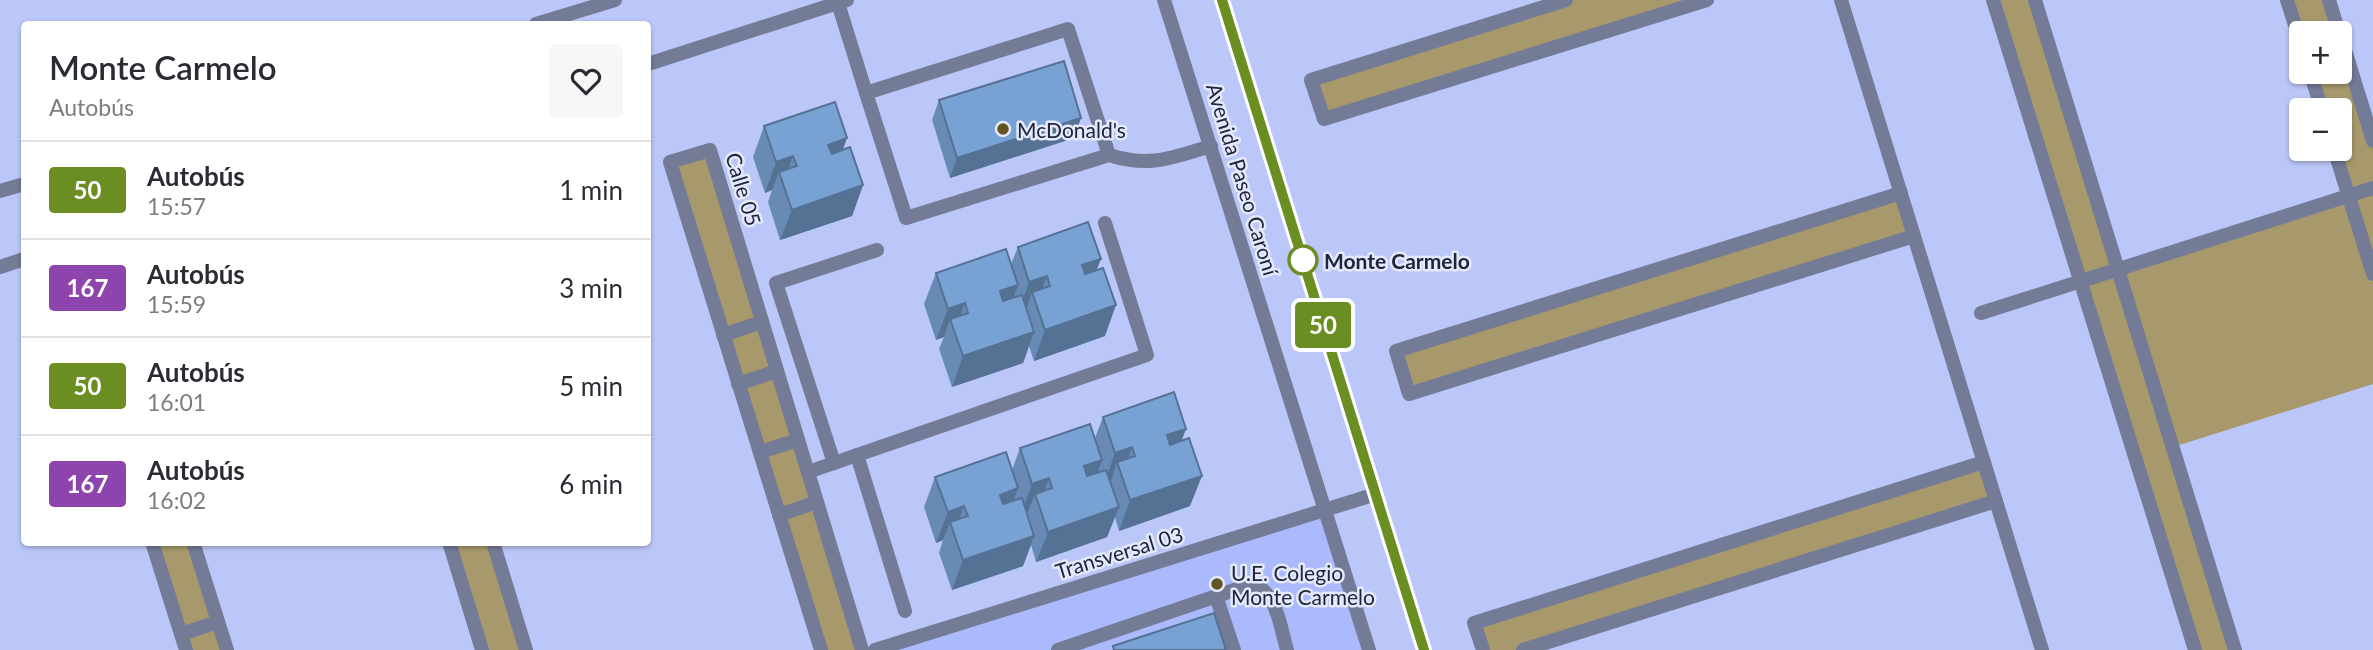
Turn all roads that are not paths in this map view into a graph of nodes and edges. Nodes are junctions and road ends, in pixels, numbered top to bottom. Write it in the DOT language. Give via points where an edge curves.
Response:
graph roads {
  1 [pos="615,0"];
  2 [pos="1164,0"];
  3 [pos="1222,0"];
  4 [pos="1566,0"];
  5 [pos="1707,0"];
  6 [pos="1841,0"];
  7 [pos="1993,0"];
  8 [pos="2035,0"];
  9 [pos="2287,0"];
  10 [pos="2329,0"];
  11 [pos="842,1"];
  12 [pos="546,21"];
  13 [pos="2294,21"];
  14 [pos="2336,21"];
  15 [pos="651,63"];
  16 [pos="2352,73"];
  17 [pos="866,93"];
  18 [pos="2373,141"];
  19 [pos="1211,146"];
  20 [pos="1108,155"];
  21 [pos="2337,161"];
  22 [pos="21,185"];
  23 [pos="2373,188"];
  24 [pos="0,191"];
  25 [pos="1901,193"];
  26 [pos="2347,197"];
  27 [pos="1105,223"];
  28 [pos="1914,236"];
  29 [pos="877,250"];
  30 [pos="21,260"];
  31 [pos="0,267"];
  32 [pos="2118,268"];
  33 [pos="2373,274"];
  34 [pos="2079,280"];
  35 [pos="1981,313"];
  36 [pos="762,322"];
  37 [pos="723,335"];
  38 [pos="777,371"];
  39 [pos="738,384"];
  40 [pos="798,440"];
  41 [pos="760,452"];
  42 [pos="856,455"];
  43 [pos="1984,462"];
  44 [pos="834,463"];
  45 [pos="808,472"];
  46 [pos="1376,494"];
  47 [pos="1996,501"];
  48 [pos="817,502"];
  49 [pos="1325,510"];
  50 [pos="779,515"];
  51 [pos="153,546"];
  52 [pos="194,546"];
  53 [pos="450,546"];
  54 [pos="494,546"];
  55 [pos="1216,596"];
  56 [pos="905,611"];
  57 [pos="218,622"];
  58 [pos="181,634"];
  59 [pos="186,650"];
  60 [pos="227,650"];
  61 [pos="482,650"];
  62 [pos="526,650"];
  63 [pos="821,650"];
  64 [pos="862,650"];
  65 [pos="874,650"];
  66 [pos="1058,650"];
  67 [pos="1234,650"];
  68 [pos="1287,650"];
  69 [pos="1369,650"];
  70 [pos="1424,650"];
  71 [pos="1483,650"];
  72 [pos="1523,650"];
  73 [pos="2042,650"];
  74 [pos="2195,650"];
  75 [pos="2235,650"];
  1 -- 12 [label="street"];
  2 -- 19 [label="street, Avenida Paseo Caroní"];
  3 -- 46 [label="street, Avenida Paseo Caroní"];
  4 -- 5 [label="street" via="1311,80 1324,119"];
  6 -- 25 [label="street"];
  7 -- 34 [label="street"];
  8 -- 32 [label="street"];
  9 -- 13 [label="street"];
  10 -- 14 [label="street"];
  11 -- 15 [label="street"];
  11 -- 17 [label="street"];
  16 -- 18 [label="street"];
  17 -- 20 [label="street" via="906,218"];
  17 -- 20 [label="street" via="1068,29"];
  19 -- 20 [label="street" via="1163,161 1131,162"];
  19 -- 49 [label="street, Avenida Paseo Caroní"];
  21 -- 26 [label="street"];
  22 -- 24 [label="street"];
  23 -- 26 [label="street"];
  25 -- 28 [label="street"];
  25 -- 28 [label="street" via="1396,351 1409,394"];
  26 -- 32 [label="street"];
  26 -- 33 [label="street"];
  27 -- 42 [label="street" via="1147,355"];
  28 -- 43 [label="street"];
  29 -- 44 [label="street" via="776,283"];
  30 -- 31 [label="street"];
  32 -- 34 [label="street"];
  32 -- 75 [label="street"];
  34 -- 35 [label="street"];
  34 -- 74 [label="street"];
  36 -- 37 [label="street"];
  36 -- 37 [label="street, Calle 05" via="710,150 670,162"];
  36 -- 38 [label="street, Calle 05"];
  37 -- 39 [label="street, Calle 05"];
  38 -- 39 [label="street"];
  38 -- 40 [label="street, Calle 05"];
  39 -- 41 [label="street, Calle 05"];
  40 -- 41 [label="street"];
  40 -- 45 [label="street, Calle 05"];
  41 -- 50 [label="street, Calle 05"];
  42 -- 44 [label="street"];
  42 -- 56 [label="street"];
  43 -- 47 [label="street"];
  43 -- 71 [label="street" via="1474,623"];
  44 -- 45 [label="street"];
  45 -- 48 [label="street, Calle 05"];
  46 -- 49 [label="street, Transversal 03"];
  46 -- 70 [label="street, Avenida Paseo Caroní"];
  47 -- 72 [label="street"];
  47 -- 73 [label="street"];
  48 -- 50 [label="street"];
  48 -- 64 [label="street, Calle 05"];
  49 -- 65 [label="street, Transversal 03"];
  49 -- 69 [label="street, Avenida Paseo Caroní"];
  50 -- 63 [label="street, Calle 05"];
  51 -- 58 [label="street"];
  52 -- 57 [label="street"];
  53 -- 61 [label="street"];
  54 -- 62 [label="street"];
  55 -- 66 [label="street"];
  55 -- 67 [label="street"];
  55 -- 68 [label="street" via="1249,585 1264,590"];
  57 -- 58 [label="street"];
  57 -- 60 [label="street"];
  58 -- 59 [label="street"];
}
